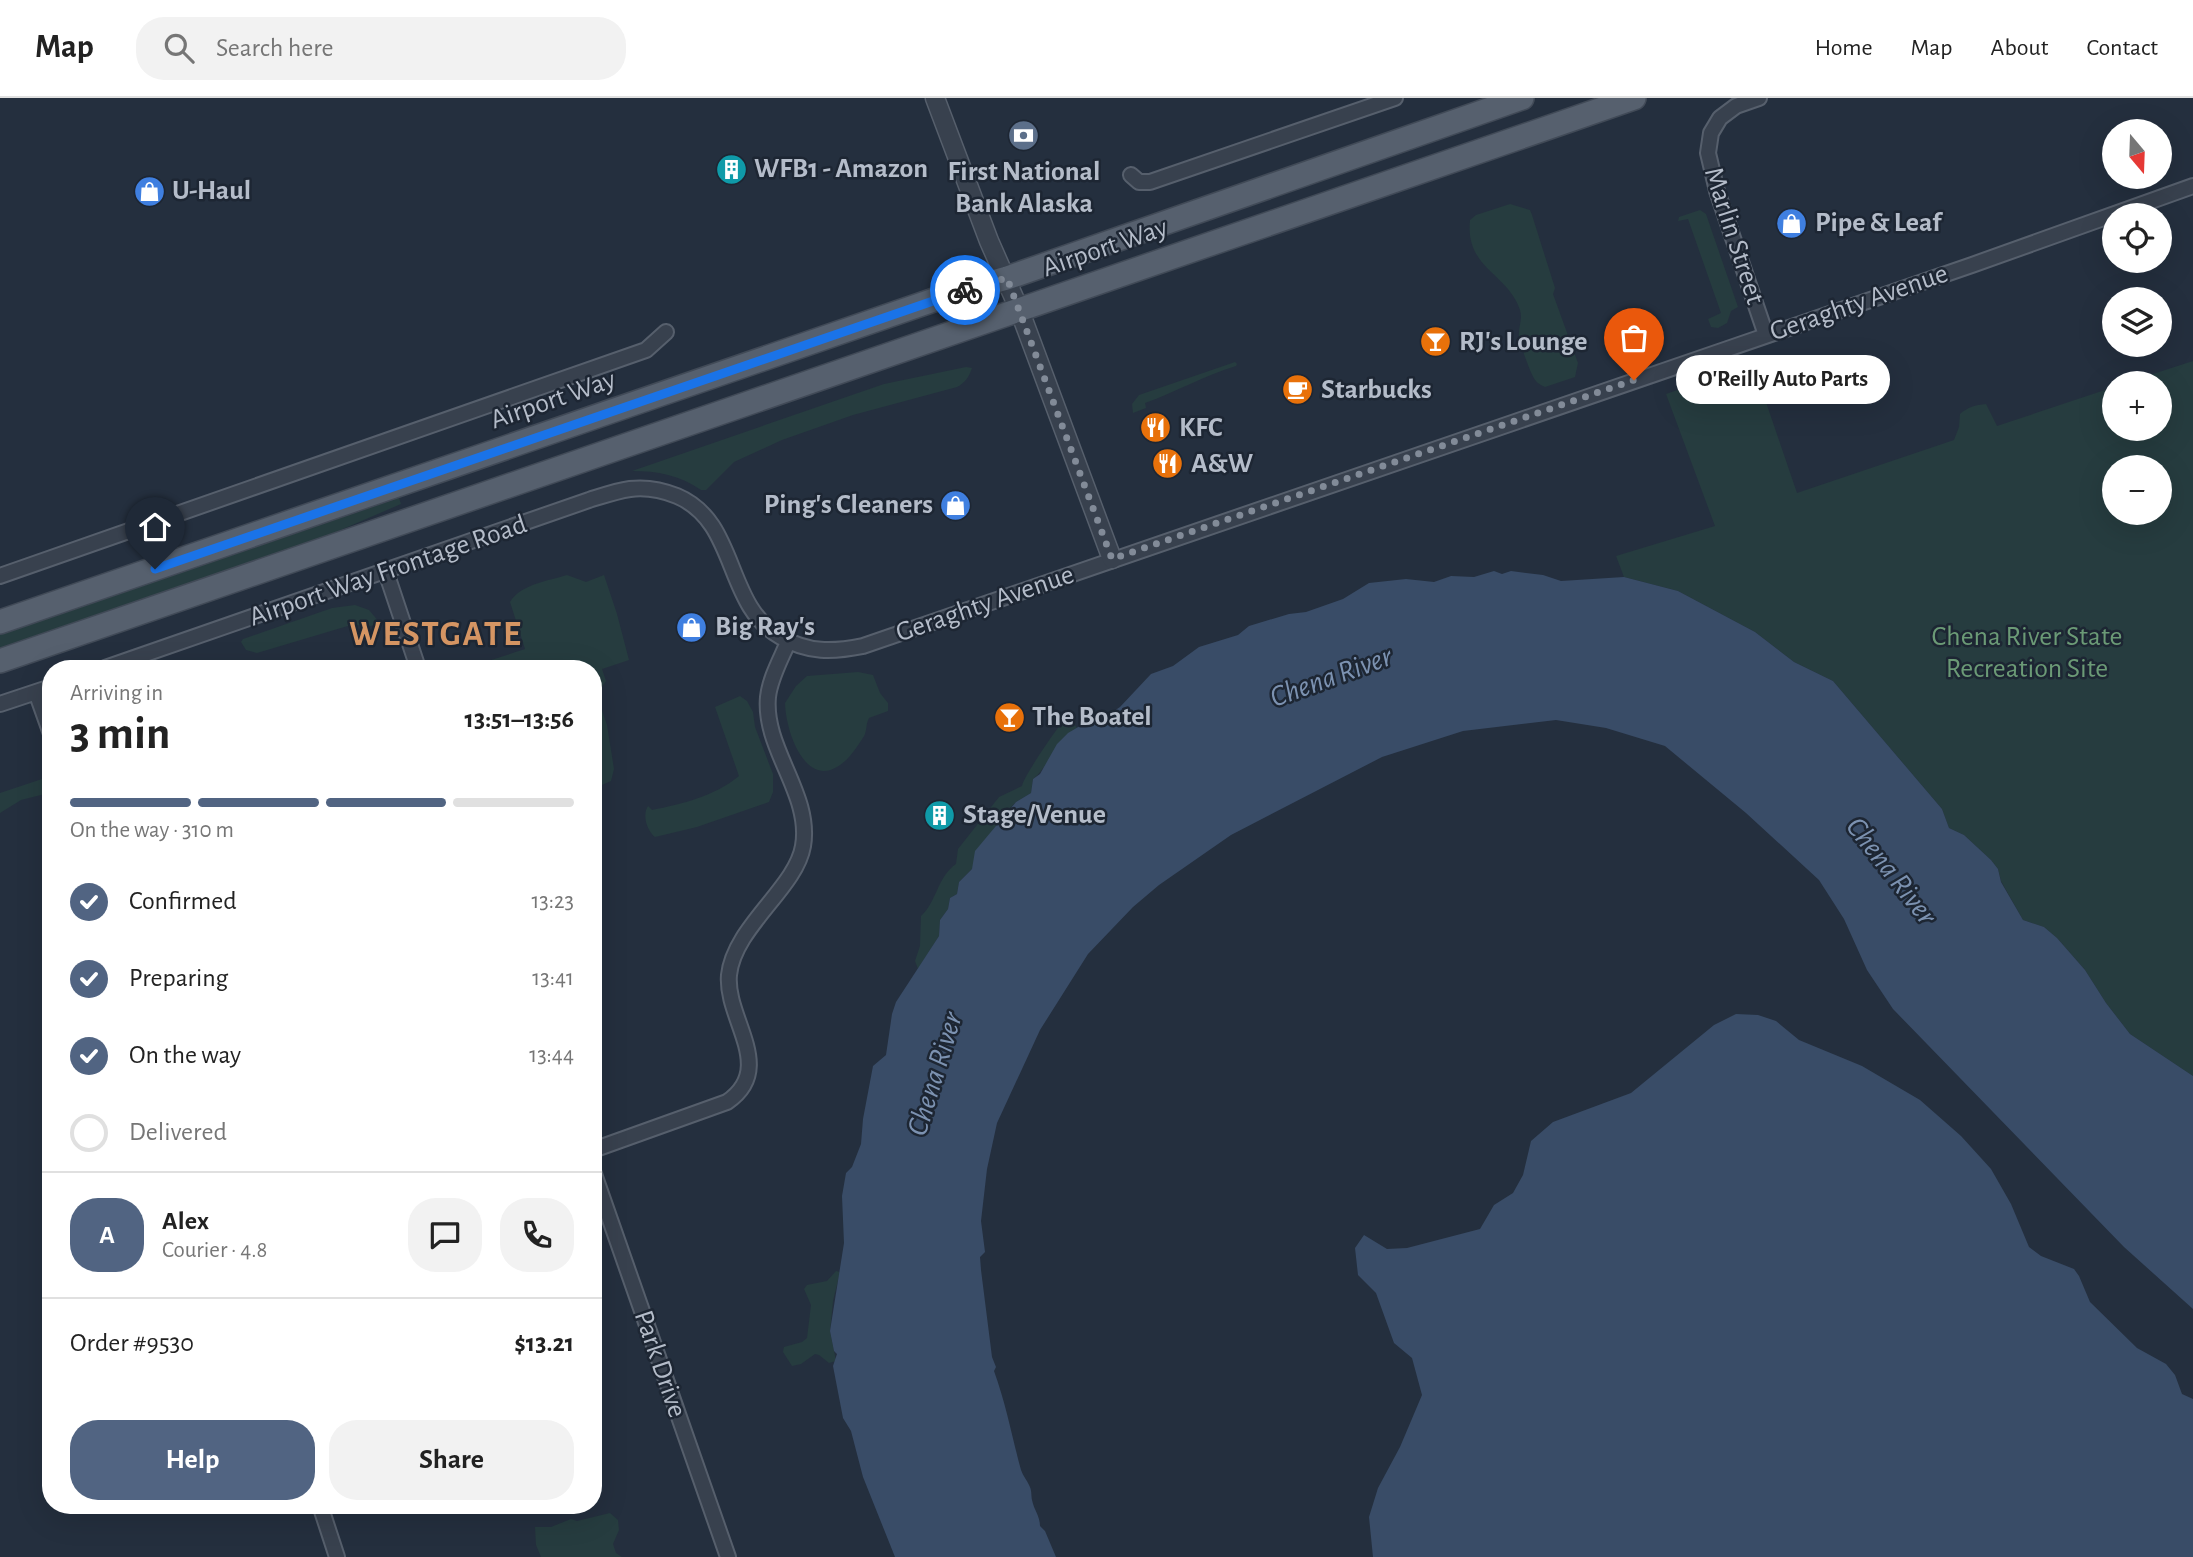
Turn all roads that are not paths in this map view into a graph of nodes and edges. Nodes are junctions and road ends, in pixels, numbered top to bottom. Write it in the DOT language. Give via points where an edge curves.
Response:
graph roads {
  1 [pos="935,98"];
  2 [pos="1395,98"];
  3 [pos="1522,98"];
  4 [pos="1634,98"];
  5 [pos="1759,98"];
  6 [pos="1131,175"];
  7 [pos="2193,186"];
  8 [pos="1007,278"];
  9 [pos="1019,309"];
  10 [pos="666,332"];
  11 [pos="1766,335"];
  12 [pos="1112,559"];
  13 [pos="386,572"];
  14 [pos="0,576"];
  15 [pos="0,622"];
  16 [pos="788,642"];
  17 [pos="128,660"];
  18 [pos="415,660"];
  19 [pos="0,661"];
  20 [pos="42,690"];
  21 [pos="0,704"];
  22 [pos="602,1147"];
  23 [pos="602,1197"];
  24 [pos="323,1514"];
  25 [pos="337,1557"];
  26 [pos="728,1557"];
  1 -- 8 [label="street"];
  2 -- 6 [label="street" via="1150,182 1139,182"];
  3 -- 8 [label="main road, Airport Way"];
  4 -- 9 [label="main road, Airport Way"];
  5 -- 11 [label="street, Marlin Street" via="1736,106 1713,127 1709,161"];
  7 -- 11 [label="street, Geraghty Avenue"];
  8 -- 9 [label="street"];
  8 -- 15 [label="main road, Airport Way"];
  9 -- 12 [label="street"];
  9 -- 19 [label="main road, Airport Way"];
  10 -- 14 [label="street" via="646,350"];
  11 -- 12 [label="street, Geraghty Avenue"];
  12 -- 16 [label="street, Geraghty Avenue" via="877,642 821,651"];
  13 -- 16 [label="street, Airport Way Frontage Road" via="606,495 639,488 662,490 693,505 713,525 754,614"];
  13 -- 17 [label="street, Airport Way Frontage Road"];
  13 -- 18 [label="street"];
  16 -- 22 [label="street" via="769,688 768,708 804,828 803,846 799,859 755,920 729,973 732,1003 749,1056 745,1085 727,1102"];
  20 -- 21 [label="street"];
  23 -- 26 [label="street, Park Drive"];
  24 -- 25 [label="street"];
}
